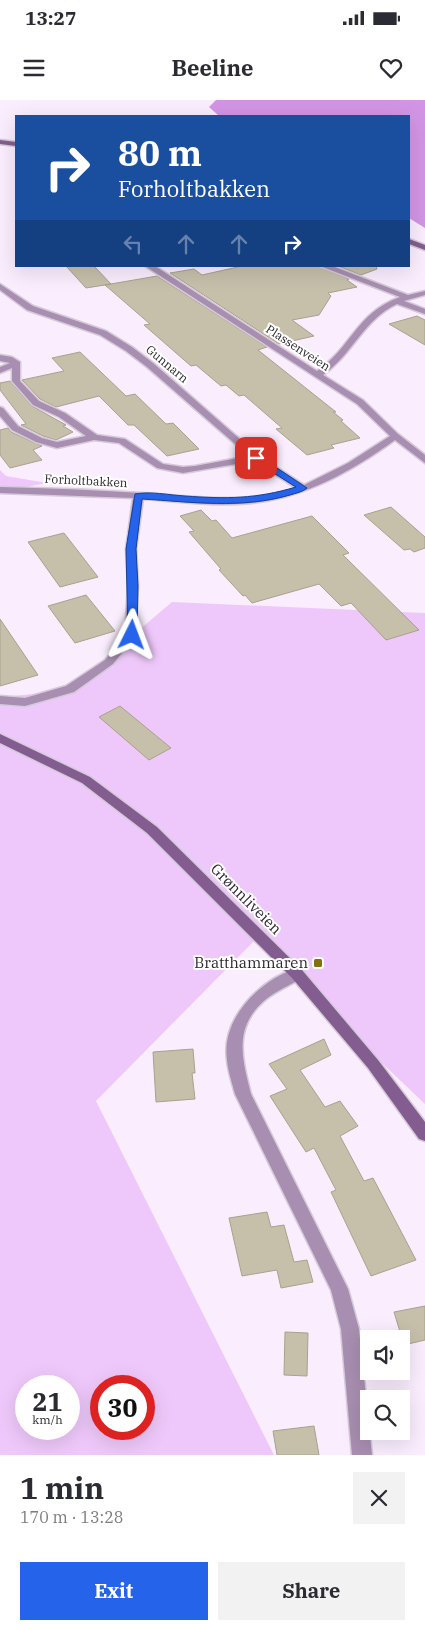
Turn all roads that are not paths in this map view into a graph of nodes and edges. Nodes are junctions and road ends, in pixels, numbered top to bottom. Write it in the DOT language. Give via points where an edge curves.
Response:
graph roads {
  1 [pos="0,142"];
  2 [pos="15,144"];
  3 [pos="410,241"];
  4 [pos="425,248"];
  5 [pos="151,267"];
  6 [pos="327,267"];
  7 [pos="0,286"];
  8 [pos="425,293"];
  9 [pos="407,297"];
  10 [pos="398,301"];
  11 [pos="425,312"];
  12 [pos="0,358"];
  13 [pos="17,364"];
  14 [pos="0,370"];
  15 [pos="318,375"];
  16 [pos="0,410"];
  17 [pos="395,436"];
  18 [pos="94,437"];
  19 [pos="256,458"];
  20 [pos="425,460"];
  21 [pos="303,488"];
  22 [pos="0,490"];
  23 [pos="138,496"];
  24 [pos="0,700"];
  25 [pos="0,738"];
  26 [pos="297,974"];
  27 [pos="425,1134"];
  28 [pos="362,1455"];
  1 -- 2 [label="street"];
  3 -- 4 [label="street"];
  5 -- 15 [label="street, Plassenveien"];
  6 -- 9 [label="street"];
  7 -- 19 [label="street, Gunnarn" via="30,308 102,333 129,349"];
  8 -- 9 [label="street"];
  9 -- 10 [label="street"];
  10 -- 11 [label="street"];
  10 -- 15 [label="street" via="384,307 367,321 330,367"];
  12 -- 13 [label="street"];
  13 -- 14 [label="street"];
  13 -- 18 [label="street" via="16,381 36,404 62,415"];
  15 -- 17 [label="street, Plassenveien" via="360,402"];
  16 -- 18 [label="street" via="15,428 39,440 57,445"];
  17 -- 20 [label="street, Plassenveien"];
  17 -- 21 [label="street, Forholtbakken" via="324,480"];
  18 -- 19 [label="street" via="122,441 160,466 171,469 195,469"];
  19 -- 21 [label="street, Gunnarn"];
  21 -- 23 [label="street, Forholtbakken" via="252,500"];
  22 -- 23 [label="street, Forholtbakken"];
  23 -- 24 [label="street" via="131,549 132,635 109,662 70,689 25,702"];
  25 -- 26 [label="street, Grønnliveien" via="60,766 112,798 152,830"];
  26 -- 27 [label="street, Grønnliveien" via="373,1064"];
  26 -- 28 [label="street" via="260,996 243,1016 235,1039 234,1060 243,1094 339,1289 350,1329"];
}
